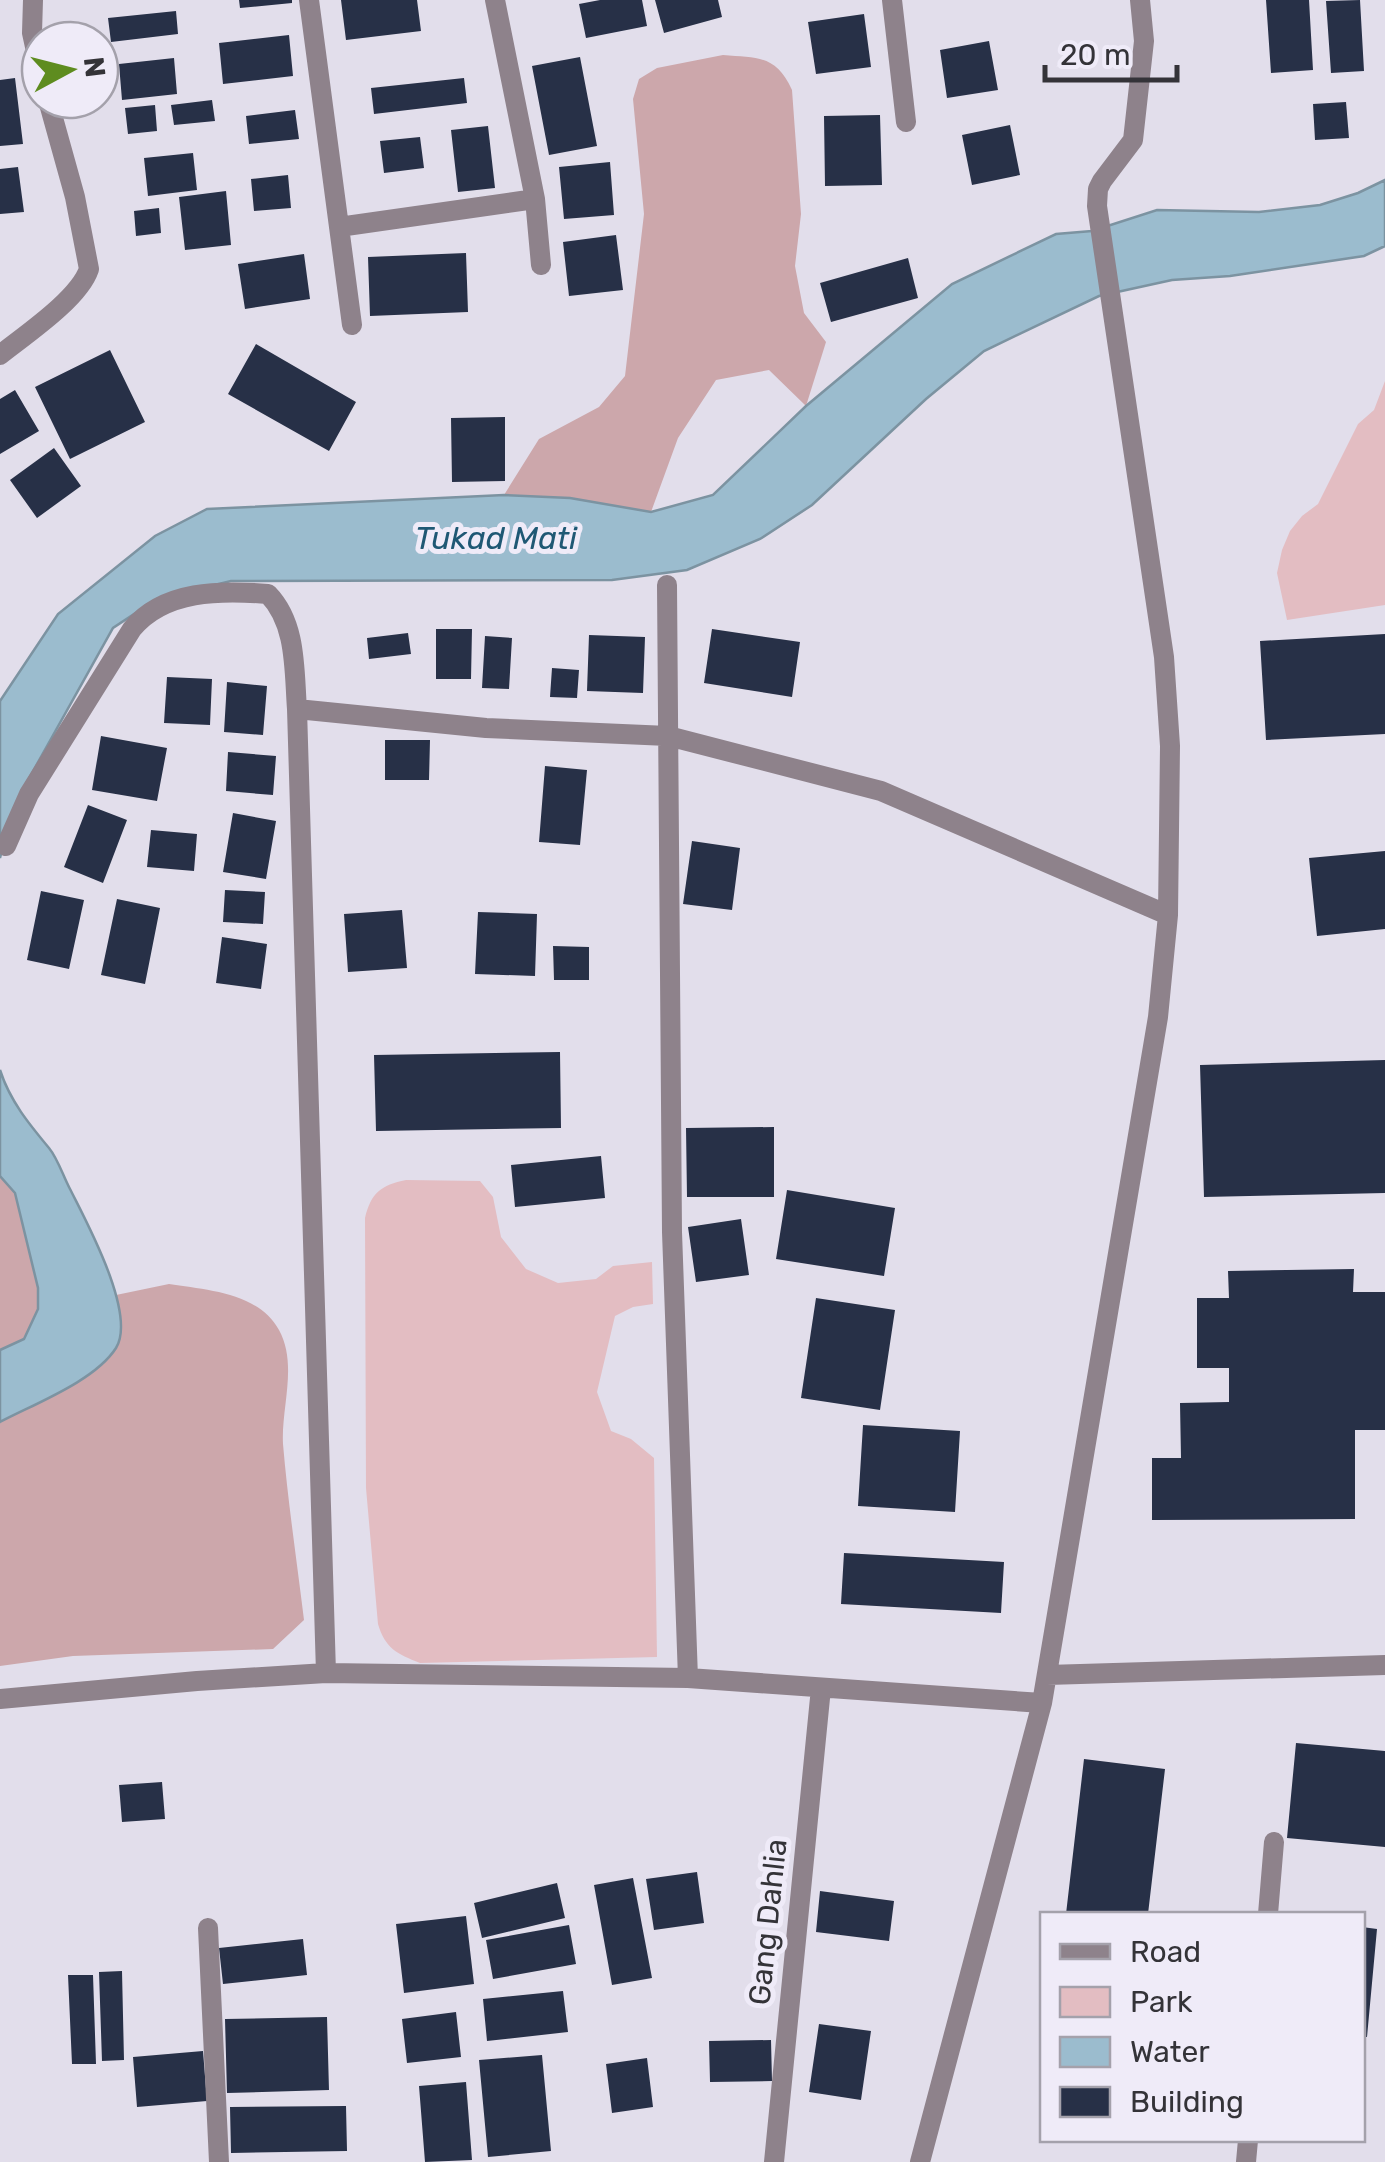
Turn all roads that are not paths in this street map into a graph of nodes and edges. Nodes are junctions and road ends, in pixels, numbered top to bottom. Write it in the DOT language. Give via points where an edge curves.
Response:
graph roads {
  1 [pos="310,0"];
  2 [pos="495,0"];
  3 [pos="892,0"];
  4 [pos="1140,0"];
  5 [pos="54,120"];
  6 [pos="906,122"];
  7 [pos="535,199"];
  8 [pos="338,227"];
  9 [pos="541,265"];
  10 [pos="352,325"];
  11 [pos="0,355"];
  12 [pos="667,585"];
  13 [pos="297,709"];
  14 [pos="668,736"];
  15 [pos="6,846"];
  16 [pos="1168,915"];
  17 [pos="1385,1665"];
  18 [pos="326,1673"];
  19 [pos="1047,1675"];
  20 [pos="688,1678"];
  21 [pos="821,1688"];
  22 [pos="0,1699"];
  23 [pos="1042,1704"];
  24 [pos="1274,1842"];
  25 [pos="1268,1912"];
  26 [pos="208,1928"];
  27 [pos="219,2162"];
  28 [pos="774,2162"];
  29 [pos="920,2162"];
  1 -- 8 [label="street"];
  2 -- 7 [label="street"];
  3 -- 6 [label="street"];
  4 -- 16 [label="street" via="1144,42 1133,140 1102,181 1098,206 1164,657"];
  5 -- 11 [label="street" via="89,270 68,298"];
  7 -- 8 [label="street"];
  7 -- 9 [label="street"];
  8 -- 10 [label="street"];
  12 -- 14 [label="street"];
  13 -- 14 [label="street" via="486,728"];
  13 -- 15 [label="street" via="287,623 268,594 232,591 167,602 132,629 29,794"];
  13 -- 18 [label="street"];
  14 -- 16 [label="street" via="882,791"];
  14 -- 20 [label="street" via="672,1232"];
  16 -- 19 [label="street" via="1158,1017"];
  17 -- 19 [label="street"];
  18 -- 20 [label="street"];
  18 -- 22 [label="street"];
  19 -- 23 [label="street"];
  20 -- 21 [label="street"];
  21 -- 23 [label="street"];
  21 -- 28 [label="street, Gang Dahlia"];
  23 -- 29 [label="street"];
  24 -- 25 [label="street"];
  26 -- 27 [label="street"];
}
